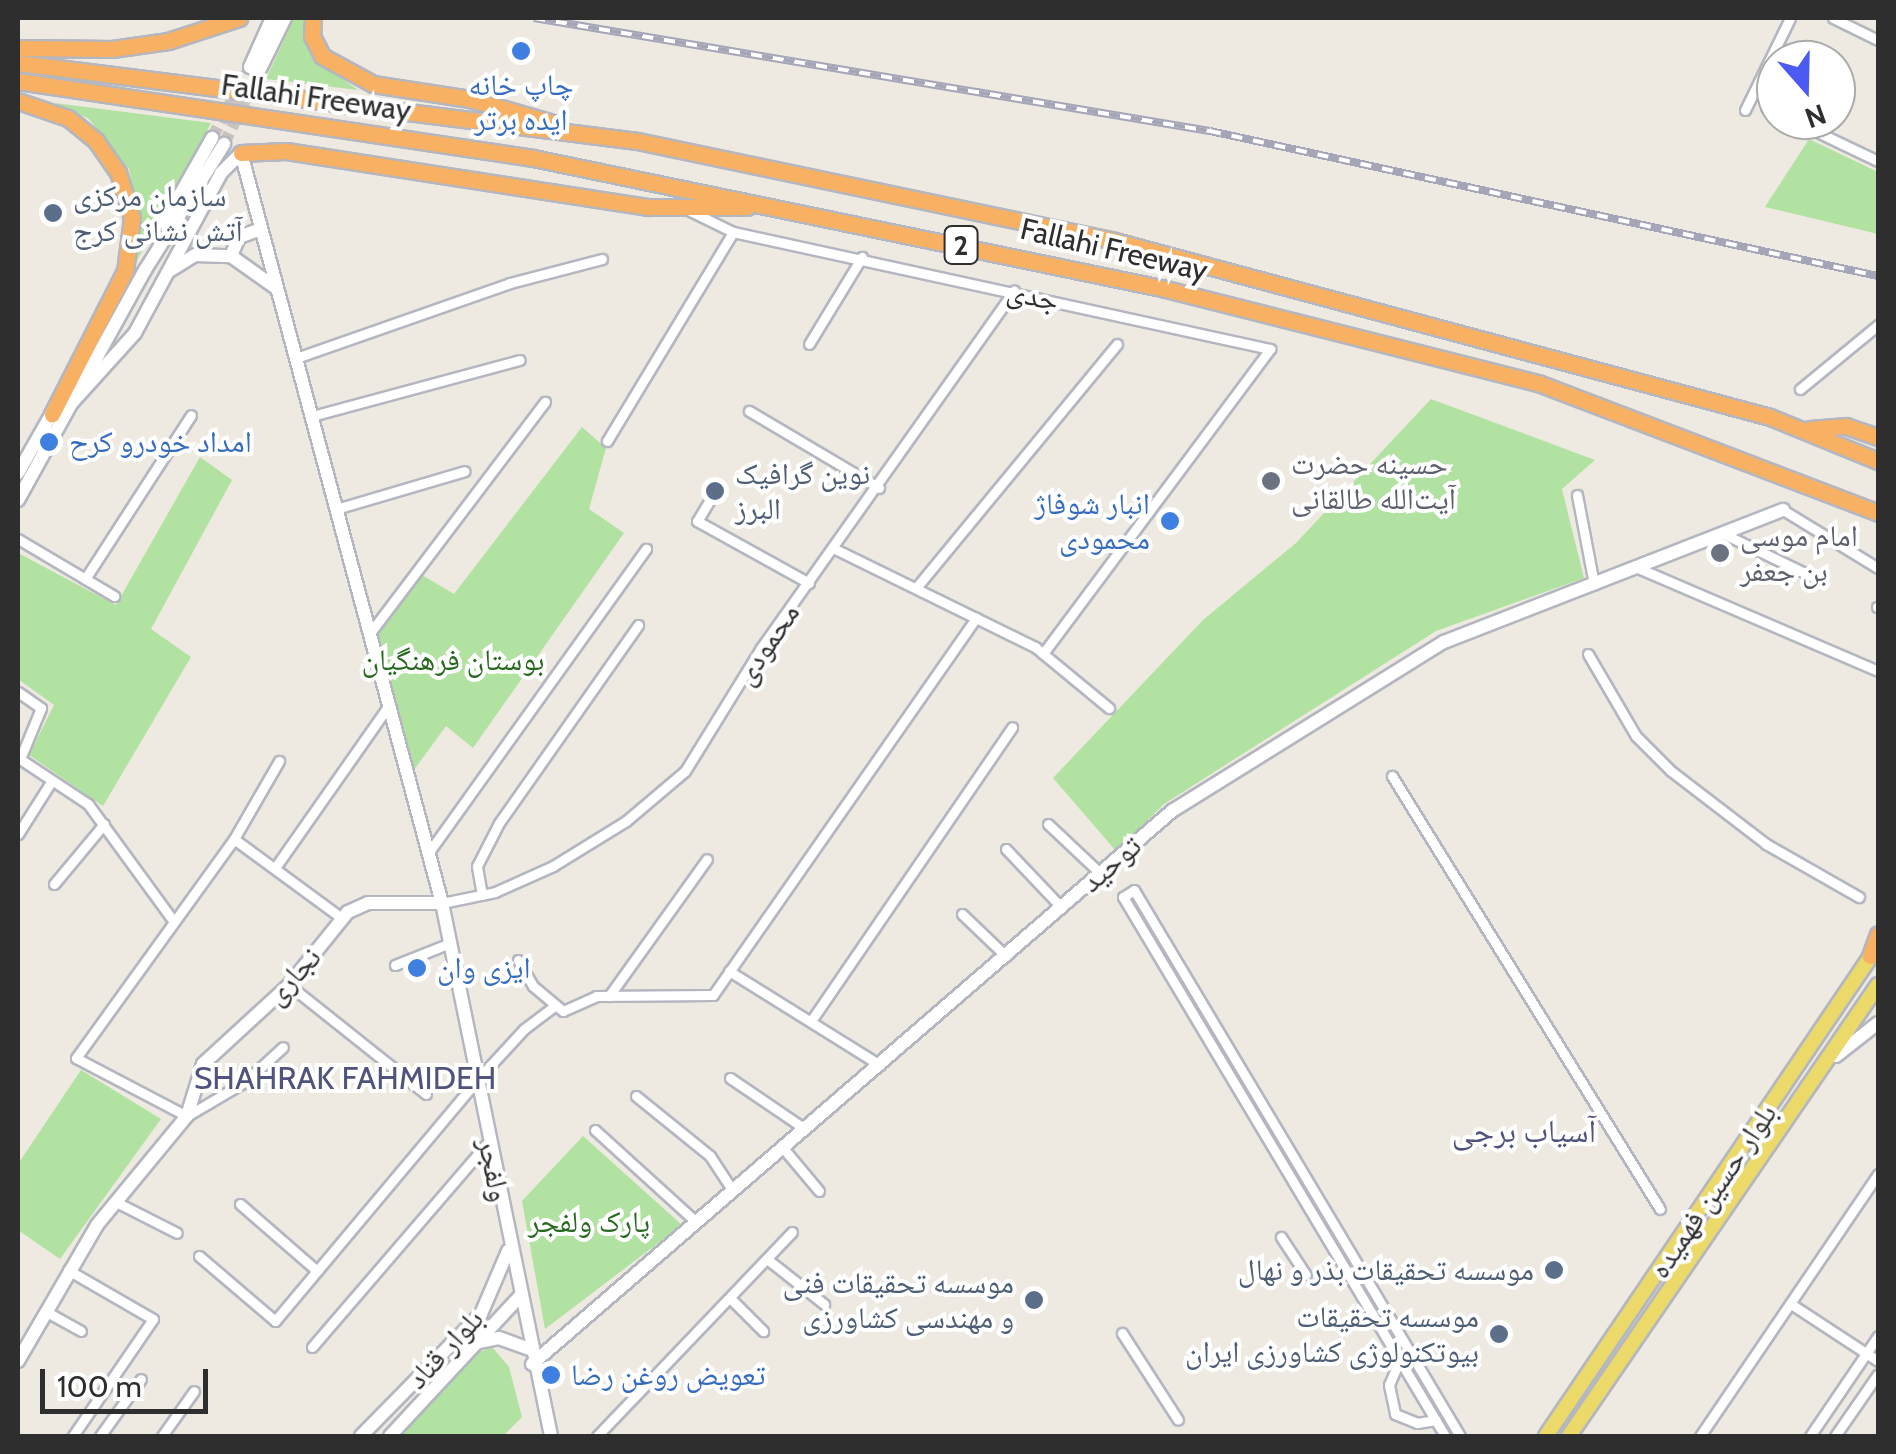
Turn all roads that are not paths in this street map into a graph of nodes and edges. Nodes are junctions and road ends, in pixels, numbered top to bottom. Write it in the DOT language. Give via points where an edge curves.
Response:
graph roads {
  1 [pos="239,18"];
  2 [pos="272,18"];
  3 [pos="284,18"];
  4 [pos="313,18"];
  5 [pos="1790,18"];
  6 [pos="1833,18"];
  7 [pos="1878,40"];
  8 [pos="18,48"];
  9 [pos="18,64"];
  10 [pos="18,81"];
  11 [pos="18,101"];
  12 [pos="1745,110"];
  13 [pos="570,131"];
  14 [pos="1834,140"];
  15 [pos="241,153"];
  16 [pos="1878,161"];
  17 [pos="683,206"];
  18 [pos="782,206"];
  19 [pos="261,230"];
  20 [pos="732,232"];
  21 [pos="231,256"];
  22 [pos="862,258"];
  23 [pos="602,259"];
  24 [pos="170,271"];
  25 [pos="278,290"];
  26 [pos="1014,291"];
  27 [pos="1878,325"];
  28 [pos="808,344"];
  29 [pos="1117,344"];
  30 [pos="296,358"];
  31 [pos="520,360"];
  32 [pos="1800,389"];
  33 [pos="545,402"];
  34 [pos="70,405"];
  35 [pos="749,411"];
  36 [pos="52,414"];
  37 [pos="191,415"];
  38 [pos="312,416"];
  39 [pos="1806,429"];
  40 [pos="1878,437"];
  41 [pos="607,441"];
  42 [pos="1878,462"];
  43 [pos="465,471"];
  44 [pos="18,473"];
  45 [pos="879,488"];
  46 [pos="1577,494"];
  47 [pos="711,498"];
  48 [pos="18,500"];
  49 [pos="336,509"];
  50 [pos="1784,510"];
  51 [pos="1878,513"];
  52 [pos="1724,534"];
  53 [pos="18,539"];
  54 [pos="646,549"];
  55 [pos="835,549"];
  56 [pos="1638,568"];
  57 [pos="1878,568"];
  58 [pos="1813,577"];
  59 [pos="86,579"];
  60 [pos="809,583"];
  61 [pos="1594,584"];
  62 [pos="916,588"];
  63 [pos="114,596"];
  64 [pos="976,618"];
  65 [pos="638,625"];
  66 [pos="370,633"];
  67 [pos="1043,654"];
  68 [pos="1588,654"];
  69 [pos="1878,671"];
  70 [pos="18,692"];
  71 [pos="389,705"];
  72 [pos="1108,708"];
  73 [pos="1012,727"];
  74 [pos="280,761"];
  75 [pos="1392,776"];
  76 [pos="51,782"];
  77 [pos="104,824"];
  78 [pos="1048,824"];
  79 [pos="18,834"];
  80 [pos="234,838"];
  81 [pos="1006,848"];
  82 [pos="429,852"];
  83 [pos="707,859"];
  84 [pos="277,865"];
  85 [pos="1100,873"];
  86 [pos="54,884"];
  87 [pos="482,895"];
  88 [pos="1859,897"];
  89 [pos="442,903"];
  90 [pos="1062,908"];
  91 [pos="962,914"];
  92 [pos="343,918"];
  93 [pos="174,922"];
  94 [pos="1878,934"];
  95 [pos="450,944"];
  96 [pos="1874,951"];
  97 [pos="1006,956"];
  98 [pos="518,960"];
  99 [pos="395,966"];
  100 [pos="729,971"];
  101 [pos="289,984"];
  102 [pos="1878,985"];
  103 [pos="609,996"];
  104 [pos="555,1006"];
  105 [pos="811,1021"];
  106 [pos="1878,1024"];
  107 [pos="283,1047"];
  108 [pos="1830,1061"];
  109 [pos="880,1065"];
  110 [pos="730,1078"];
  111 [pos="476,1080"];
  112 [pos="426,1094"];
  113 [pos="636,1096"];
  114 [pos="186,1116"];
  115 [pos="805,1129"];
  116 [pos="595,1130"];
  117 [pos="488,1141"];
  118 [pos="783,1148"];
  119 [pos="1878,1174"];
  120 [pos="733,1191"];
  121 [pos="819,1191"];
  122 [pos="116,1202"];
  123 [pos="240,1204"];
  124 [pos="1660,1209"];
  125 [pos="696,1222"];
  126 [pos="1686,1230"];
  127 [pos="792,1232"];
  128 [pos="177,1234"];
  129 [pos="1280,1236"];
  130 [pos="1706,1242"];
  131 [pos="509,1249"];
  132 [pos="199,1256"];
  133 [pos="767,1258"];
  134 [pos="68,1270"];
  135 [pos="316,1271"];
  136 [pos="1306,1275"];
  137 [pos="519,1297"];
  138 [pos="730,1298"];
  139 [pos="824,1304"];
  140 [pos="1792,1304"];
  141 [pos="43,1310"];
  142 [pos="81,1331"];
  143 [pos="764,1331"];
  144 [pos="1122,1333"];
  145 [pos="1878,1336"];
  146 [pos="477,1343"];
  147 [pos="312,1347"];
  148 [pos="529,1349"];
  149 [pos="1866,1354"];
  150 [pos="1400,1359"];
  151 [pos="1878,1360"];
  152 [pos="18,1362"];
  153 [pos="532,1364"];
  154 [pos="1878,1374"];
  155 [pos="141,1379"];
  156 [pos="194,1391"];
  157 [pos="1178,1420"];
  158 [pos="1436,1420"];
  159 [pos="73,1436"];
  160 [pos="100,1436"];
  161 [pos="162,1436"];
  162 [pos="361,1436"];
  163 [pos="390,1436"];
  164 [pos="551,1436"];
  165 [pos="597,1436"];
  166 [pos="1446,1436"];
  167 [pos="1460,1436"];
  168 [pos="1546,1436"];
  169 [pos="1569,1436"];
  170 [pos="1700,1436"];
  171 [pos="1810,1436"];
  172 [pos="1835,1436"];
  1 -- 8 [label="highway" via="168,41 112,49"];
  2 -- 3 [label="street" via="255,69"];
  4 -- 13 [label="highway" via="312,36 322,56 373,84 532,114"];
  5 -- 12 [label="street"];
  6 -- 7 [label="street"];
  9 -- 13 [label="highway, Fallahi Freeway / 2"];
  10 -- 18 [label="highway, Fallahi Freeway / 2" via="533,158"];
  11 -- 36 [label="highway" via="68,118 96,141 118,172 132,218 125,271"];
  13 -- 39 [label="highway, Fallahi Freeway / 2" via="1238,270"];
  14 -- 16 [label="street"];
  15 -- 17 [label="highway" via="286,150"];
  15 -- 19 [label="street, ولفجر"];
  15 -- 24 [label="street" via="220,173"];
  17 -- 18 [label="highway"];
  17 -- 20 [label="street, جدی"];
  18 -- 51 [label="highway, Fallahi Freeway / 2" via="1166,288 1538,383"];
  19 -- 21 [label="street" via="238,237"];
  19 -- 25 [label="street, ولفجر"];
  20 -- 22 [label="street, جدی"];
  20 -- 41 [label="street"];
  21 -- 24 [label="street" via="195,255"];
  21 -- 25 [label="street"];
  22 -- 26 [label="street, جدی"];
  22 -- 28 [label="street"];
  23 -- 30 [label="street"];
  24 -- 34 [label="street" via="136,333"];
  25 -- 30 [label="street, ولفجر"];
  26 -- 45 [label="street, محمودی"];
  26 -- 67 [label="street, جدی" via="1270,349"];
  27 -- 32 [label="street"];
  29 -- 62 [label="street"];
  30 -- 38 [label="street, ولفجر"];
  31 -- 38 [label="street"];
  33 -- 66 [label="street"];
  34 -- 36 [label="street" via="218,141"];
  34 -- 48 [label="street"];
  35 -- 45 [label="street"];
  36 -- 44 [label="street"];
  37 -- 59 [label="street"];
  38 -- 49 [label="street, ولفجر"];
  39 -- 40 [label="highway" via="1846,426"];
  39 -- 42 [label="highway, Fallahi Freeway / 2"];
  43 -- 49 [label="street"];
  45 -- 55 [label="street, محمودی"];
  46 -- 61 [label="street"];
  47 -- 60 [label="street" via="696,521"];
  49 -- 66 [label="street, ولفجر"];
  50 -- 52 [label="street, توحید"];
  50 -- 57 [label="street"];
  52 -- 56 [label="street, توحید"];
  52 -- 58 [label="street"];
  53 -- 59 [label="street"];
  54 -- 82 [label="street"];
  55 -- 60 [label="street, محمودی"];
  55 -- 62 [label="street"];
  56 -- 61 [label="street, توحید"];
  56 -- 69 [label="street"];
  59 -- 63 [label="street"];
  60 -- 87 [label="street, محمودی" via="685,771 594,843"];
  61 -- 85 [label="street, توحید" via="1444,642 1366,687 1172,810"];
  62 -- 64 [label="street"];
  64 -- 67 [label="street"];
  64 -- 100 [label="street"];
  65 -- 87 [label="street" via="500,823 477,866"];
  66 -- 71 [label="street, ولفجر"];
  67 -- 72 [label="street"];
  68 -- 88 [label="street" via="1636,736 1671,771 1766,844"];
  70 -- 76 [label="street" via="40,708 20,758"];
  71 -- 82 [label="street, ولفجر"];
  71 -- 84 [label="street"];
  73 -- 105 [label="street"];
  74 -- 80 [label="street"];
  75 -- 124 [label="street"];
  76 -- 77 [label="street" via="88,804"];
  76 -- 79 [label="street"];
  77 -- 86 [label="street"];
  77 -- 93 [label="street"];
  78 -- 85 [label="street"];
  80 -- 84 [label="street"];
  80 -- 93 [label="street"];
  81 -- 90 [label="street"];
  82 -- 89 [label="street, ولفجر"];
  83 -- 103 [label="street"];
  84 -- 92 [label="street"];
  85 -- 90 [label="street, توحید"];
  87 -- 89 [label="street, محمودی"];
  89 -- 92 [label="street, نجاری" via="368,904"];
  89 -- 95 [label="street, ولفجر"];
  90 -- 97 [label="street, توحید"];
  91 -- 97 [label="street"];
  92 -- 101 [label="street, نجاری"];
  93 -- 114 [label="street" via="76,1058"];
  94 -- 96 [label="highway"];
  95 -- 99 [label="street"];
  95 -- 111 [label="street, ولفجر"];
  96 -- 126 [label="main road, بلوار حسین فهمیده"];
  97 -- 109 [label="street, توحید"];
  98 -- 104 [label="street"];
  100 -- 103 [label="street" via="713,995"];
  100 -- 105 [label="street"];
  101 -- 112 [label="street"];
  101 -- 114 [label="street, نجاری" via="203,1064"];
  102 -- 108 [label="main road, بلوار حسین فهمیده"];
  103 -- 104 [label="street" via="563,1011"];
  104 -- 111 [label="street"];
  105 -- 109 [label="street"];
  106 -- 108 [label="street" via="1851,1038"];
  107 -- 114 [label="street, نجاری" via="246,1081"];
  108 -- 130 [label="main road, بلوار حسین فهمیده"];
  109 -- 115 [label="street, توحید"];
  110 -- 115 [label="street"];
  111 -- 117 [label="street, ولفجر"];
  111 -- 135 [label="street"];
  113 -- 120 [label="street" via="710,1156"];
  114 -- 122 [label="street, نجاری"];
  115 -- 118 [label="street, توحید"];
  116 -- 125 [label="street"];
  117 -- 131 [label="street, ولفجر"];
  117 -- 147 [label="street"];
  118 -- 120 [label="street, توحید"];
  118 -- 121 [label="street"];
  119 -- 140 [label="street"];
  120 -- 125 [label="street, توحید"];
  122 -- 128 [label="street"];
  122 -- 134 [label="street, نجاری"];
  123 -- 135 [label="street"];
  125 -- 153 [label="street, توحید"];
  126 -- 130 [label="main road"];
  126 -- 168 [label="main road, بلوار حسین فهمیده"];
  127 -- 133 [label="street"];
  129 -- 136 [label="street"];
  130 -- 169 [label="main road, بلوار حسین فهمیده"];
  131 -- 137 [label="street, ولفجر"];
  131 -- 162 [label="street, بلوار قناد" via="481,1314"];
  132 -- 135 [label="street" via="275,1321"];
  133 -- 138 [label="street"];
  133 -- 139 [label="street"];
  134 -- 141 [label="street, نجاری"];
  134 -- 159 [label="street" via="153,1319"];
  137 -- 146 [label="street, بلوار قناد"];
  137 -- 148 [label="street, ولفجر"];
  138 -- 143 [label="street"];
  138 -- 165 [label="street"];
  140 -- 149 [label="street"];
  140 -- 170 [label="street"];
  141 -- 142 [label="street"];
  141 -- 152 [label="street, نجاری"];
  144 -- 157 [label="street"];
  145 -- 149 [label="street"];
  146 -- 148 [label="street" via="499,1338"];
  146 -- 163 [label="street, بلوار قناد"];
  148 -- 153 [label="street, ولفجر"];
  149 -- 151 [label="street"];
  149 -- 171 [label="street"];
  150 -- 158 [label="street"];
  150 -- 158 [label="street" via="1388,1386 1394,1414 1417,1423"];
  150 -- 167 [label="street" via="1123,898 1134,890"];
  153 -- 164 [label="street, ولفجر"];
  154 -- 172 [label="street"];
  155 -- 160 [label="street"];
  156 -- 161 [label="street"];
  158 -- 166 [label="street"];
}
